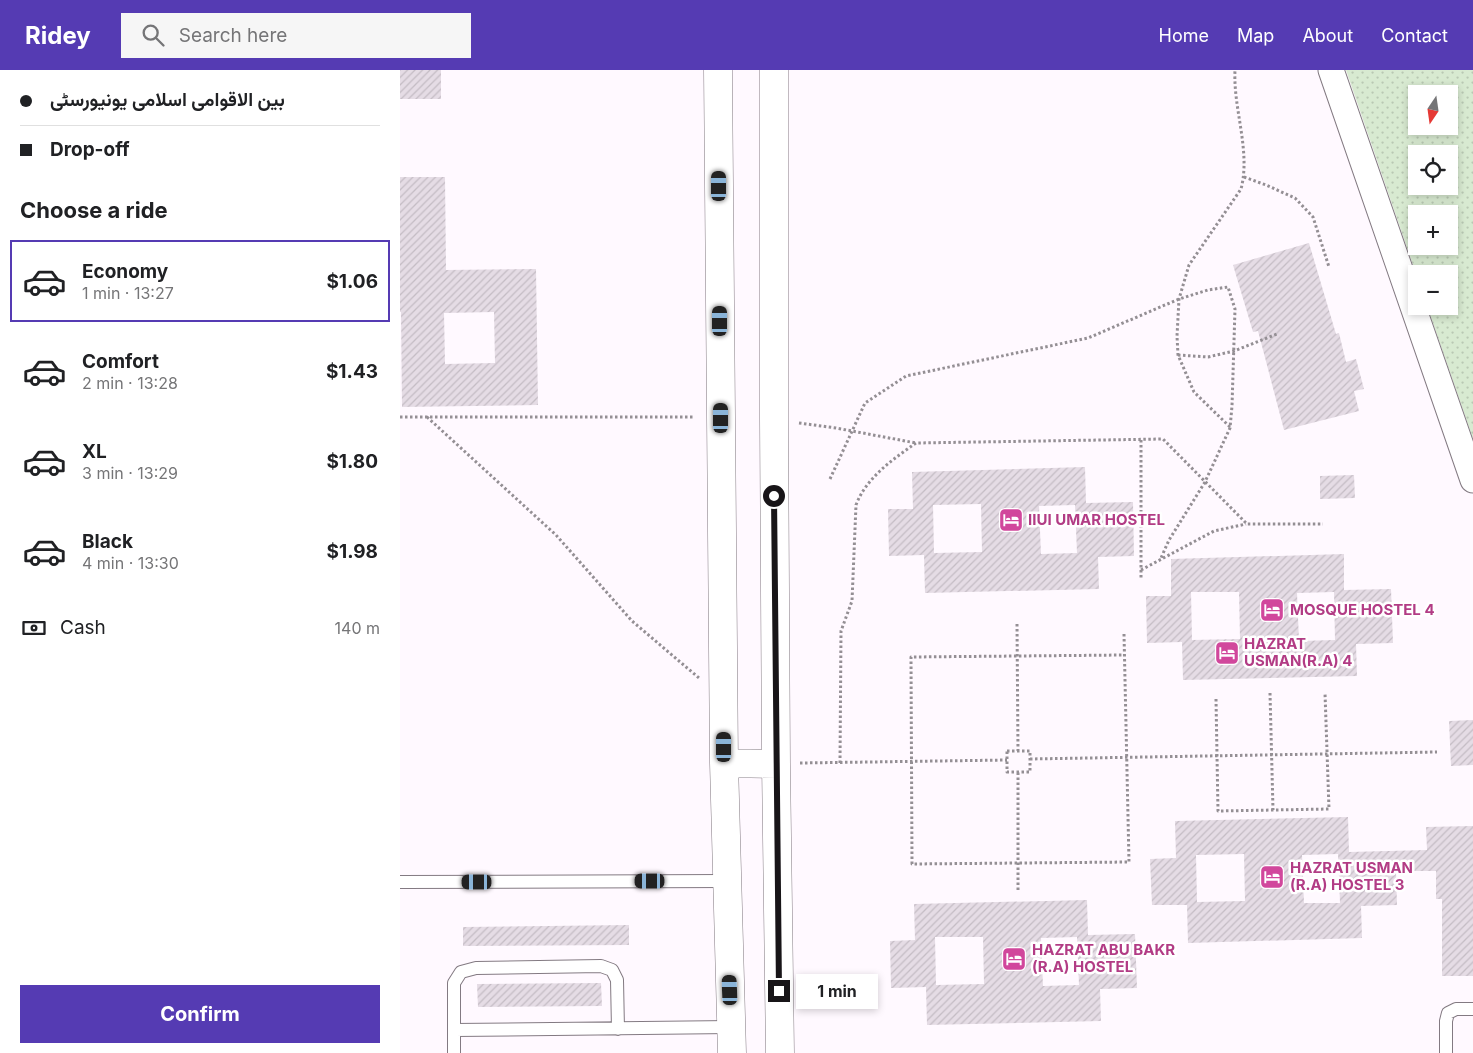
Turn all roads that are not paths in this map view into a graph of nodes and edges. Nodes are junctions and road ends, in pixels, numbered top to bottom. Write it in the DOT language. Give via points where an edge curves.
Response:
graph roads {
  1 [pos="718,70"];
  2 [pos="774,70"];
  3 [pos="1330,70"];
  4 [pos="1473,480"];
  5 [pos="724,763"];
  6 [pos="776,764"];
  7 [pos="727,881"];
  8 [pos="400,882"];
  9 [pos="1473,1009"];
  10 [pos="618,1028"];
  11 [pos="454,1030"];
  12 [pos="731,1040"];
  13 [pos="781,1051"];
  14 [pos="454,1053"];
  15 [pos="1446,1053"];
  1 -- 5 [label="street"];
  2 -- 6 [label="street"];
  3 -- 4 [label="street"];
  5 -- 6 [label="street"];
  5 -- 7 [label="street"];
  6 -- 13 [label="street"];
  7 -- 8 [label="lane"];
  7 -- 12 [label="street"];
  9 -- 15 [label="lane" via="1456,1009 1448,1014"];
  10 -- 11 [label="lane"];
  10 -- 11 [label="lane" via="617,980 612,970 601,966 476,968 462,972 454,983"];
  10 -- 12 [label="lane"];
  11 -- 14 [label="lane"];
}
